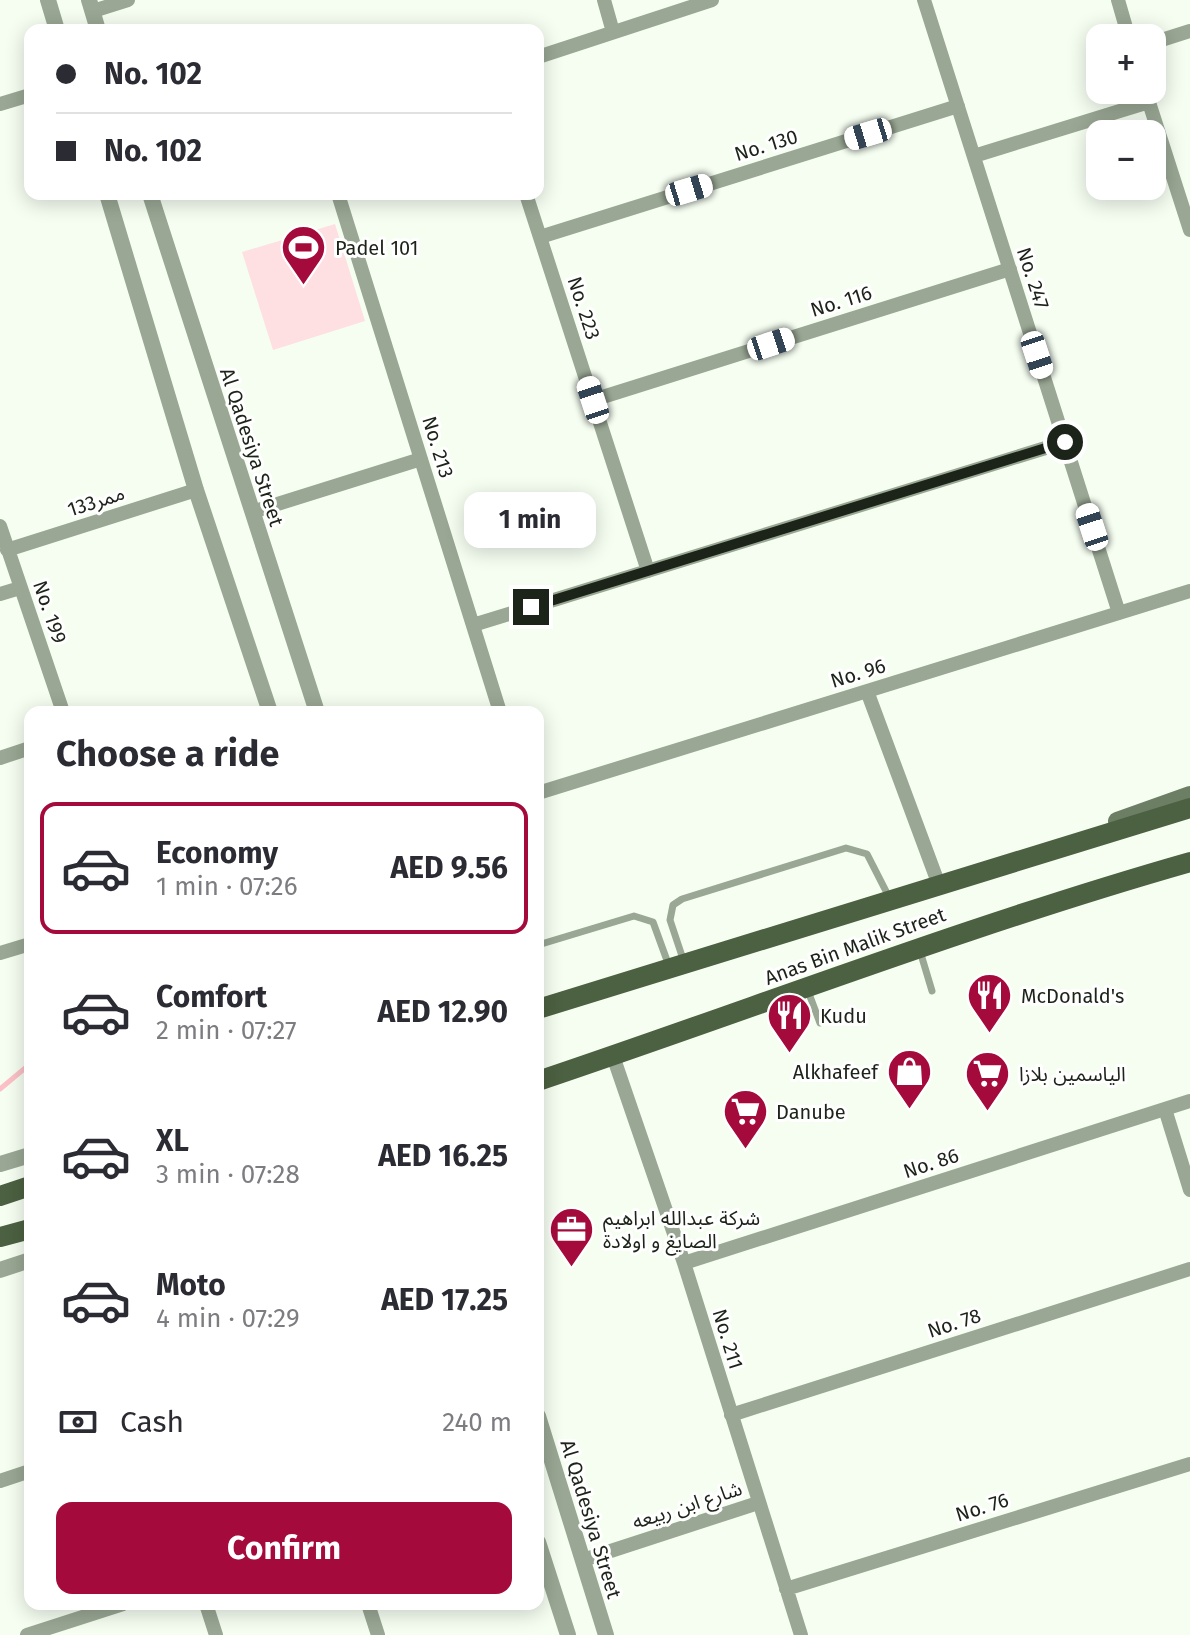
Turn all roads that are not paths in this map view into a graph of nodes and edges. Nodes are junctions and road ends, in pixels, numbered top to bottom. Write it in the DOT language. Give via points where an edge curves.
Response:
graph roads {
  1 [pos="48,0"];
  2 [pos="128,0"];
  3 [pos="604,0"];
  4 [pos="712,0"];
  5 [pos="924,0"];
  6 [pos="1118,0"];
  7 [pos="91,6"];
  8 [pos="55,24"];
  9 [pos="1125,24"];
  10 [pos="1190,31"];
  11 [pos="613,32"];
  12 [pos="1166,39"];
  13 [pos="544,55"];
  14 [pos="24,97"];
  15 [pos="0,104"];
  16 [pos="1124,104"];
  17 [pos="1150,104"];
  18 [pos="958,106"];
  19 [pos="974,156"];
  20 [pos="109,200"];
  21 [pos="152,200"];
  22 [pos="340,200"];
  23 [pos="528,200"];
  24 [pos="1190,230"];
  25 [pos="540,237"];
  26 [pos="1010,269"];
  27 [pos="593,400"];
  28 [pos="1065,442"];
  29 [pos="421,459"];
  30 [pos="196,490"];
  31 [pos="252,512"];
  32 [pos="0,526"];
  33 [pos="7,550"];
  34 [pos="648,571"];
  35 [pos="20,588"];
  36 [pos="1190,591"];
  37 [pos="0,594"];
  38 [pos="1119,613"];
  39 [pos="473,625"];
  40 [pos="867,691"];
  41 [pos="61,706"];
  42 [pos="268,706"];
  43 [pos="315,706"];
  44 [pos="498,706"];
  45 [pos="24,750"];
  46 [pos="0,758"];
  47 [pos="544,791"];
  48 [pos="1190,795"];
  49 [pos="1190,808"];
  50 [pos="1190,862"];
  51 [pos="939,885"];
  52 [pos="891,901"];
  53 [pos="544,943"];
  54 [pos="24,946"];
  55 [pos="918,947"];
  56 [pos="0,953"];
  57 [pos="677,966"];
  58 [pos="807,989"];
  59 [pos="932,991"];
  60 [pos="544,1007"];
  61 [pos="820,1023"];
  62 [pos="613,1056"];
  63 [pos="544,1079"];
  64 [pos="1190,1101"];
  65 [pos="1165,1109"];
  66 [pos="24,1157"];
  67 [pos="0,1164"];
  68 [pos="24,1188"];
  69 [pos="1190,1190"];
  70 [pos="0,1196"];
  71 [pos="24,1231"];
  72 [pos="0,1237"];
  73 [pos="24,1262"];
  74 [pos="684,1263"];
  75 [pos="1190,1269"];
  76 [pos="0,1270"];
  77 [pos="731,1415"];
  78 [pos="544,1435"];
  79 [pos="1190,1464"];
  80 [pos="24,1473"];
  81 [pos="0,1481"];
  82 [pos="758,1503"];
  83 [pos="583,1560"];
  84 [pos="544,1561"];
  85 [pos="786,1589"];
  86 [pos="108,1610"];
  87 [pos="208,1610"];
  88 [pos="370,1610"];
  89 [pos="58,1630"];
  90 [pos="27,1635"];
  91 [pos="216,1635"];
  92 [pos="378,1635"];
  93 [pos="568,1635"];
  94 [pos="606,1635"];
  95 [pos="801,1635"];
  1 -- 8 [label="street"];
  2 -- 7 [label="street"];
  3 -- 11 [label="street"];
  4 -- 11 [label="street"];
  5 -- 18 [label="street, No. 247"];
  6 -- 9 [label="street"];
  10 -- 12 [label="street"];
  11 -- 13 [label="street"];
  14 -- 15 [label="street"];
  16 -- 19 [label="street"];
  17 -- 24 [label="street"];
  18 -- 19 [label="street, No. 247"];
  18 -- 25 [label="street, No. 130"];
  19 -- 26 [label="street, No. 247"];
  20 -- 30 [label="street"];
  21 -- 31 [label="street, Al Qadesiya Street"];
  22 -- 29 [label="street, No. 213"];
  23 -- 25 [label="street, No. 223"];
  25 -- 27 [label="street, No. 223"];
  26 -- 27 [label="street, No. 116"];
  26 -- 28 [label="street, No. 247"];
  27 -- 34 [label="street, No. 223"];
  28 -- 34 [label="street"];
  28 -- 38 [label="street, No. 247"];
  29 -- 31 [label="street"];
  29 -- 39 [label="street, No. 213"];
  30 -- 33 [label="street, ممر133"];
  30 -- 42 [label="street"];
  31 -- 43 [label="street, Al Qadesiya Street"];
  32 -- 33 [label="street, No. 199"];
  33 -- 35 [label="street, No. 199"];
  34 -- 39 [label="street"];
  35 -- 37 [label="street"];
  35 -- 41 [label="street, No. 199"];
  36 -- 38 [label="street, No. 96"];
  38 -- 40 [label="street, No. 96"];
  39 -- 44 [label="street, No. 213"];
  40 -- 47 [label="street, No. 96"];
  40 -- 51 [label="street"];
  45 -- 46 [label="street"];
  48 -- 51 [label="main road"];
  49 -- 51 [label="main road, Anas Bin Malik Street"];
  50 -- 55 [label="main road, Anas Bin Malik Street"];
  51 -- 52 [label="main road, Anas Bin Malik Street"];
  52 -- 57 [label="main road, Anas Bin Malik Street"];
  52 -- 57 [label="lane" via="867,854 846,848 673,905"];
  53 -- 57 [label="lane" via="642,917 653,922"];
  54 -- 56 [label="street"];
  55 -- 58 [label="main road, Anas Bin Malik Street"];
  55 -- 59 [label="lane"];
  57 -- 60 [label="main road, Anas Bin Malik Street"];
  58 -- 61 [label="lane"];
  58 -- 62 [label="main road, Anas Bin Malik Street"];
  62 -- 63 [label="main road, Anas Bin Malik Street"];
  62 -- 74 [label="street, No. 211"];
  64 -- 65 [label="street, No. 86"];
  65 -- 69 [label="street"];
  65 -- 74 [label="street, No. 86"];
  66 -- 67 [label="street"];
  68 -- 70 [label="main road"];
  71 -- 72 [label="main road"];
  73 -- 76 [label="street"];
  74 -- 77 [label="street, No. 211"];
  75 -- 77 [label="street, No. 78"];
  77 -- 82 [label="street, No. 211"];
  78 -- 83 [label="street, Al Qadesiya Street"];
  79 -- 85 [label="street, No. 76"];
  80 -- 81 [label="street"];
  82 -- 83 [label="street, شارع ابن ربيعه"];
  82 -- 85 [label="street, No. 211"];
  83 -- 94 [label="street, Al Qadesiya Street"];
  84 -- 93 [label="street"];
  85 -- 95 [label="street, No. 211"];
  86 -- 89 [label="street"];
  87 -- 91 [label="street"];
  88 -- 92 [label="street"];
  89 -- 90 [label="street"];
}
